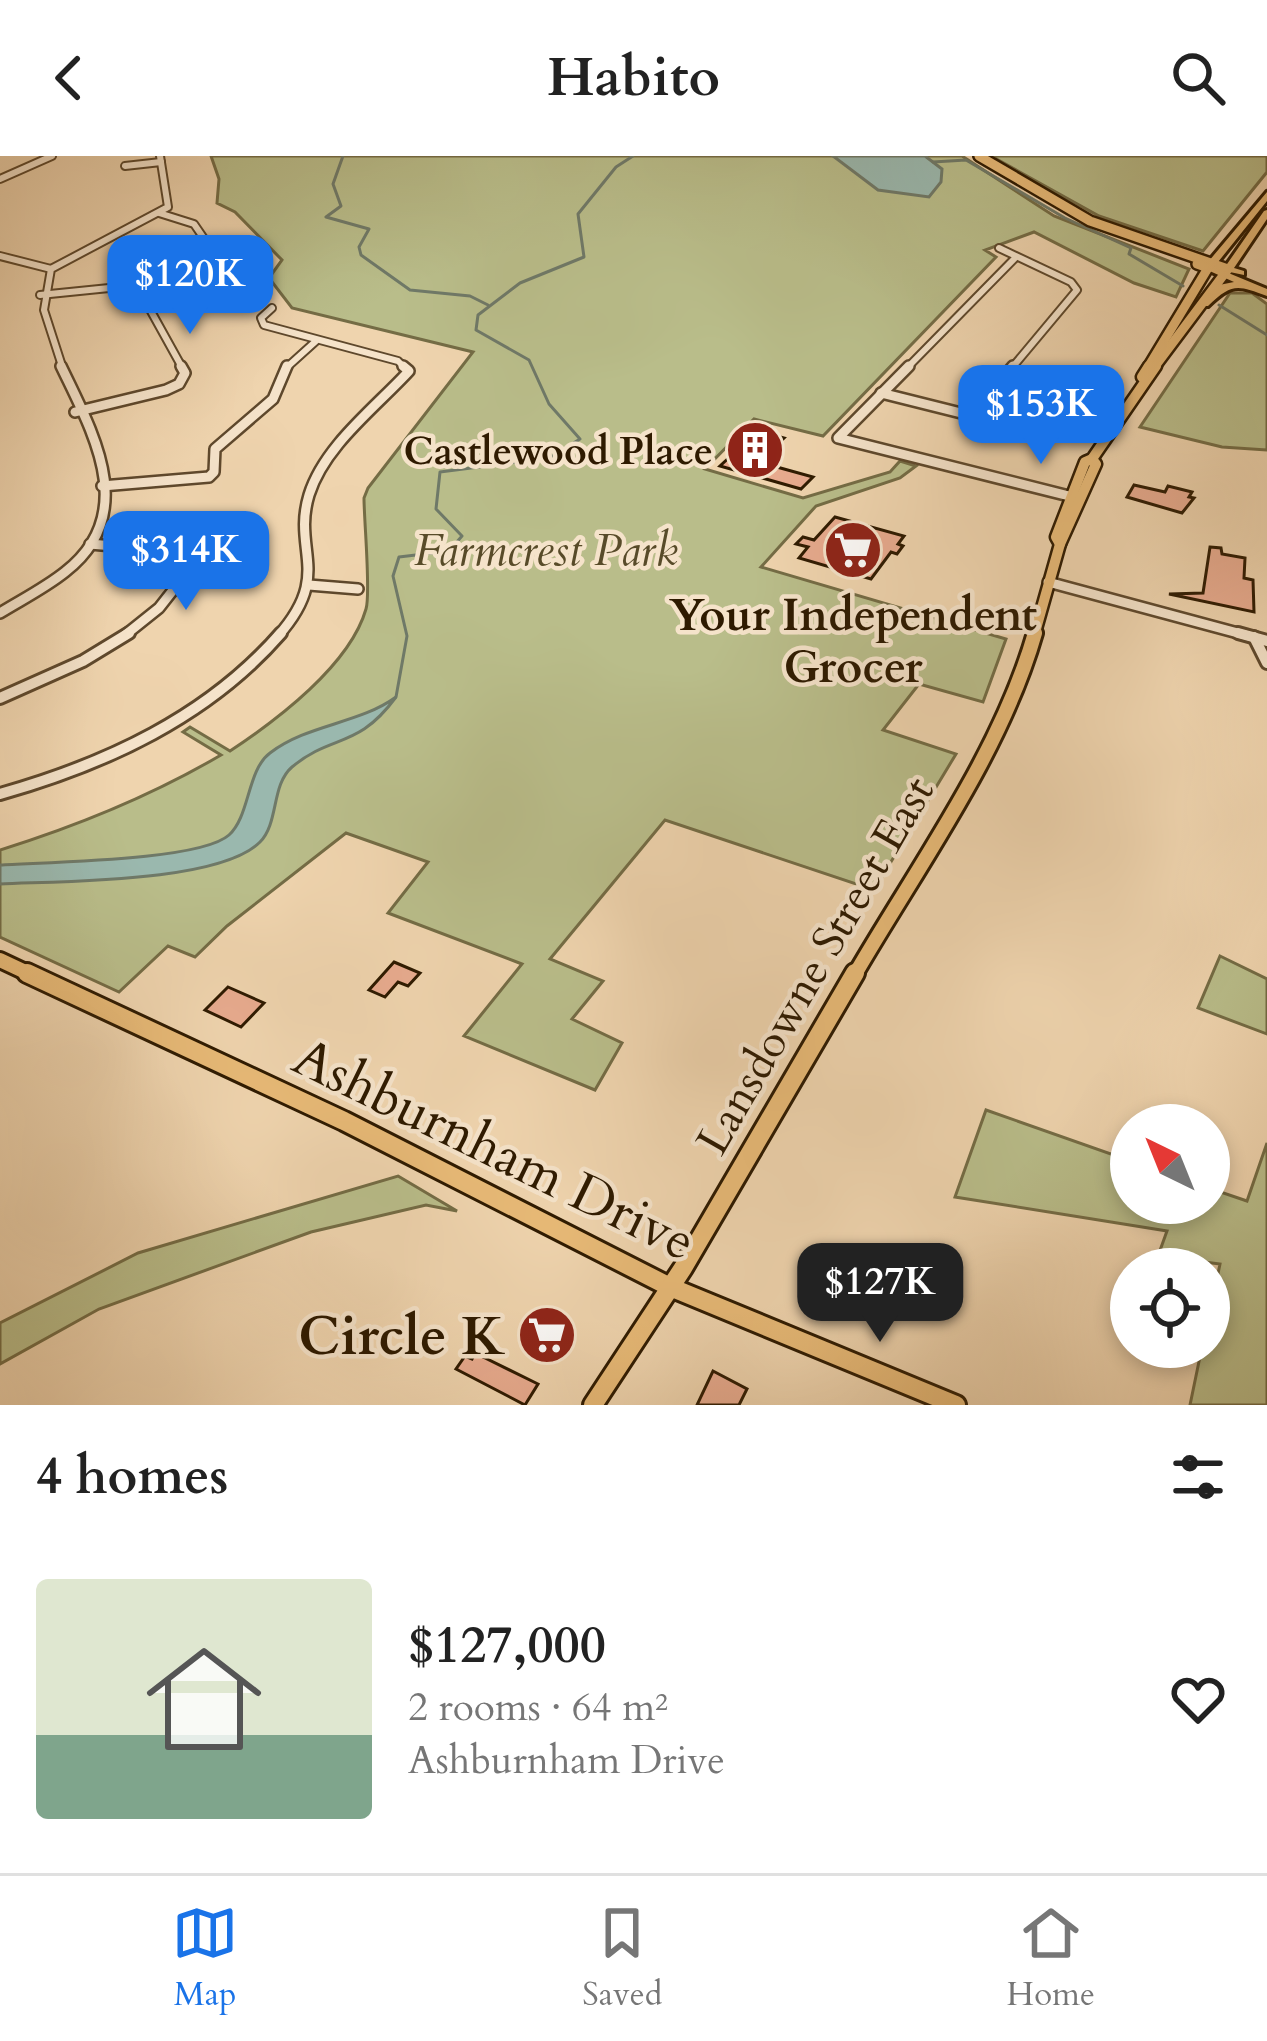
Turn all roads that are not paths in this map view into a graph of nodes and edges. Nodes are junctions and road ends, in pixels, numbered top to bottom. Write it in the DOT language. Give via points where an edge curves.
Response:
graph roads {
  1 [pos="52,156"];
  2 [pos="979,156"];
  3 [pos="160,159"];
  4 [pos="125,166"];
  5 [pos="0,179"];
  6 [pos="1267,195"];
  7 [pos="1267,213"];
  8 [pos="159,214"];
  9 [pos="999,248"];
  10 [pos="0,256"];
  11 [pos="1016,257"];
  12 [pos="233,267"];
  13 [pos="51,269"];
  14 [pos="1217,269"];
  15 [pos="1264,288"];
  16 [pos="40,295"];
  17 [pos="1204,304"];
  18 [pos="272,308"];
  19 [pos="39,340"];
  20 [pos="316,341"];
  21 [pos="1173,346"];
  22 [pos="49,362"];
  23 [pos="1139,384"];
  24 [pos="881,393"];
  25 [pos="75,412"];
  26 [pos="102,486"];
  27 [pos="1075,498"];
  28 [pos="90,544"];
  29 [pos="1048,582"];
  30 [pos="309,585"];
  31 [pos="358,589"];
  32 [pos="0,613"];
  33 [pos="1254,637"];
  34 [pos="1267,640"];
  35 [pos="1267,663"];
  36 [pos="0,698"];
  37 [pos="0,794"];
  38 [pos="0,960"];
  39 [pos="670,1288"];
  40 [pos="592,1405"];
  41 [pos="956,1405"];
  1 -- 5 [label="street"];
  2 -- 14 [label="main road" via="1090,221"];
  3 -- 4 [label="street"];
  3 -- 8 [label="street" via="170,201"];
  6 -- 14 [label="highway"];
  7 -- 14 [label="highway"];
  8 -- 12 [label="street" via="194,224 218,260"];
  8 -- 13 [label="street"];
  9 -- 11 [label="street"];
  10 -- 13 [label="street"];
  11 -- 24 [label="street"];
  11 -- 24 [label="street" via="1077,290 976,410"];
  13 -- 16 [label="street"];
  14 -- 15 [label="highway"];
  14 -- 17 [label="main road, Lansdowne Street East"];
  14 -- 21 [label="main road"];
  14 -- 23 [label="main road, Lansdowne Street East"];
  15 -- 17 [label="highway" via="1226,285"];
  16 -- 19 [label="street"];
  16 -- 25 [label="street" via="119,287 142,295 185,373 166,390"];
  17 -- 21 [label="main road, Lansdowne Street East"];
  18 -- 20 [label="street" via="264,325"];
  20 -- 26 [label="street" via="288,362 273,399 215,449 209,477"];
  20 -- 30 [label="street" via="409,371 314,480 305,512"];
  21 -- 23 [label="main road, Lansdowne Street East"];
  22 -- 25 [label="street"];
  23 -- 27 [label="main road, Lansdowne Street East"];
  24 -- 27 [label="street" via="838,438"];
  25 -- 26 [label="street"];
  26 -- 28 [label="street"];
  27 -- 29 [label="main road, Lansdowne Street East"];
  28 -- 32 [label="street" via="50,583"];
  28 -- 36 [label="street" via="194,554 196,561 183,584 114,642"];
  29 -- 33 [label="street"];
  29 -- 39 [label="main road, Lansdowne Street East" via="1026,663 979,761"];
  30 -- 31 [label="street"];
  30 -- 37 [label="street" via="293,621 254,666 203,705 68,771"];
  33 -- 34 [label="street"];
  33 -- 35 [label="street"];
  38 -- 39 [label="main road, Ashburnham Drive" via="344,1121"];
  39 -- 40 [label="main road, Lansdowne Street East"];
  39 -- 41 [label="main road, Ashburnham Drive"];
}
